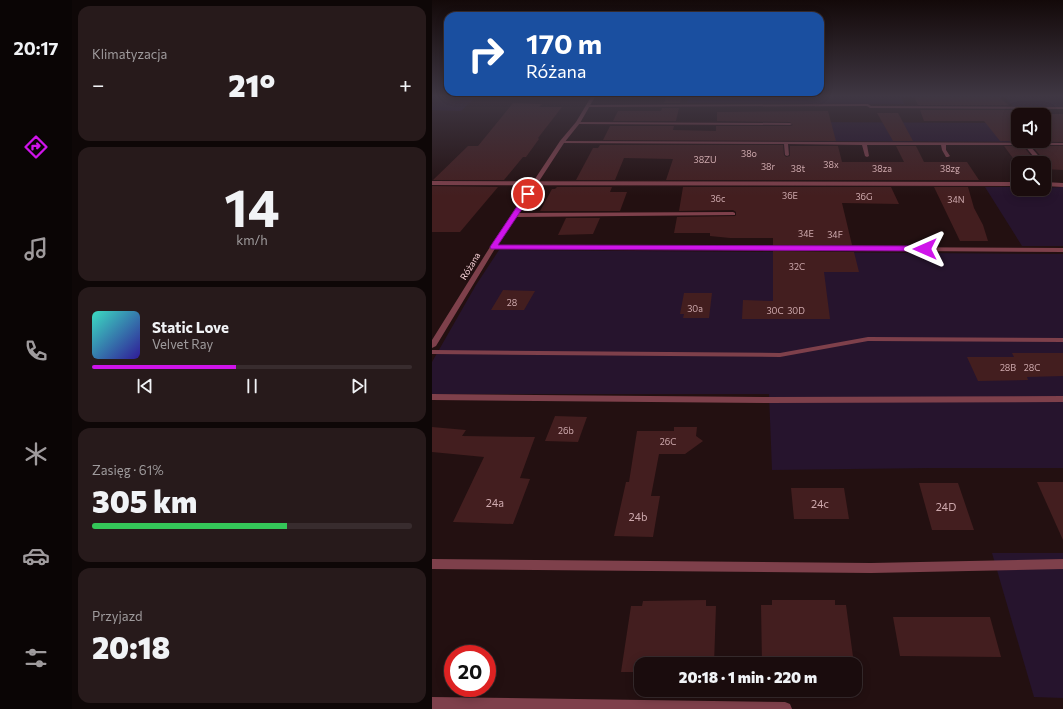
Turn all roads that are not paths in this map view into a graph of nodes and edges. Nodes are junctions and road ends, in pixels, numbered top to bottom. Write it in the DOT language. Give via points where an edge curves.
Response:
graph roads {
  1 [pos="572,130"];
  2 [pos="562,142"];
  3 [pos="786,143"];
  4 [pos="864,144"];
  5 [pos="943,144"];
  6 [pos="1011,144"];
  7 [pos="1051,144"];
  8 [pos="1063,144"];
  9 [pos="1029,148"];
  10 [pos="787,155"];
  11 [pos="867,156"];
  12 [pos="948,156"];
  13 [pos="1036,156"];
  14 [pos="432,183"];
  15 [pos="535,184"];
  16 [pos="1011,184"];
  17 [pos="1051,184"];
  18 [pos="1063,184"];
  19 [pos="734,214"];
  20 [pos="516,215"];
  21 [pos="493,247"];
  22 [pos="1063,250"];
  23 [pos="1063,340"];
  24 [pos="432,346"];
  25 [pos="432,352"];
  26 [pos="432,397"];
  27 [pos="1063,399"];
  28 [pos="432,564"];
  29 [pos="1063,564"];
  30 [pos="432,704"];
  31 [pos="785,709"];
  1 -- 2 [label="street, Różana"];
  2 -- 3 [label="street"];
  2 -- 15 [label="street, Różana"];
  3 -- 4 [label="street"];
  3 -- 10 [label="street"];
  4 -- 5 [label="street"];
  4 -- 11 [label="street"];
  5 -- 6 [label="street"];
  5 -- 12 [label="street"];
  7 -- 8 [label="street"];
  9 -- 13 [label="street"];
  14 -- 15 [label="street"];
  15 -- 16 [label="street"];
  15 -- 20 [label="street, Różana"];
  17 -- 18 [label="street"];
  19 -- 20 [label="street"];
  20 -- 21 [label="street, Różana"];
  21 -- 22 [label="street"];
  21 -- 24 [label="street, Różana"];
  23 -- 25 [label="street" via="868,339 780,355"];
  26 -- 27 [label="street"];
  28 -- 29 [label="street" via="871,568"];
  30 -- 31 [label="street"];
}
